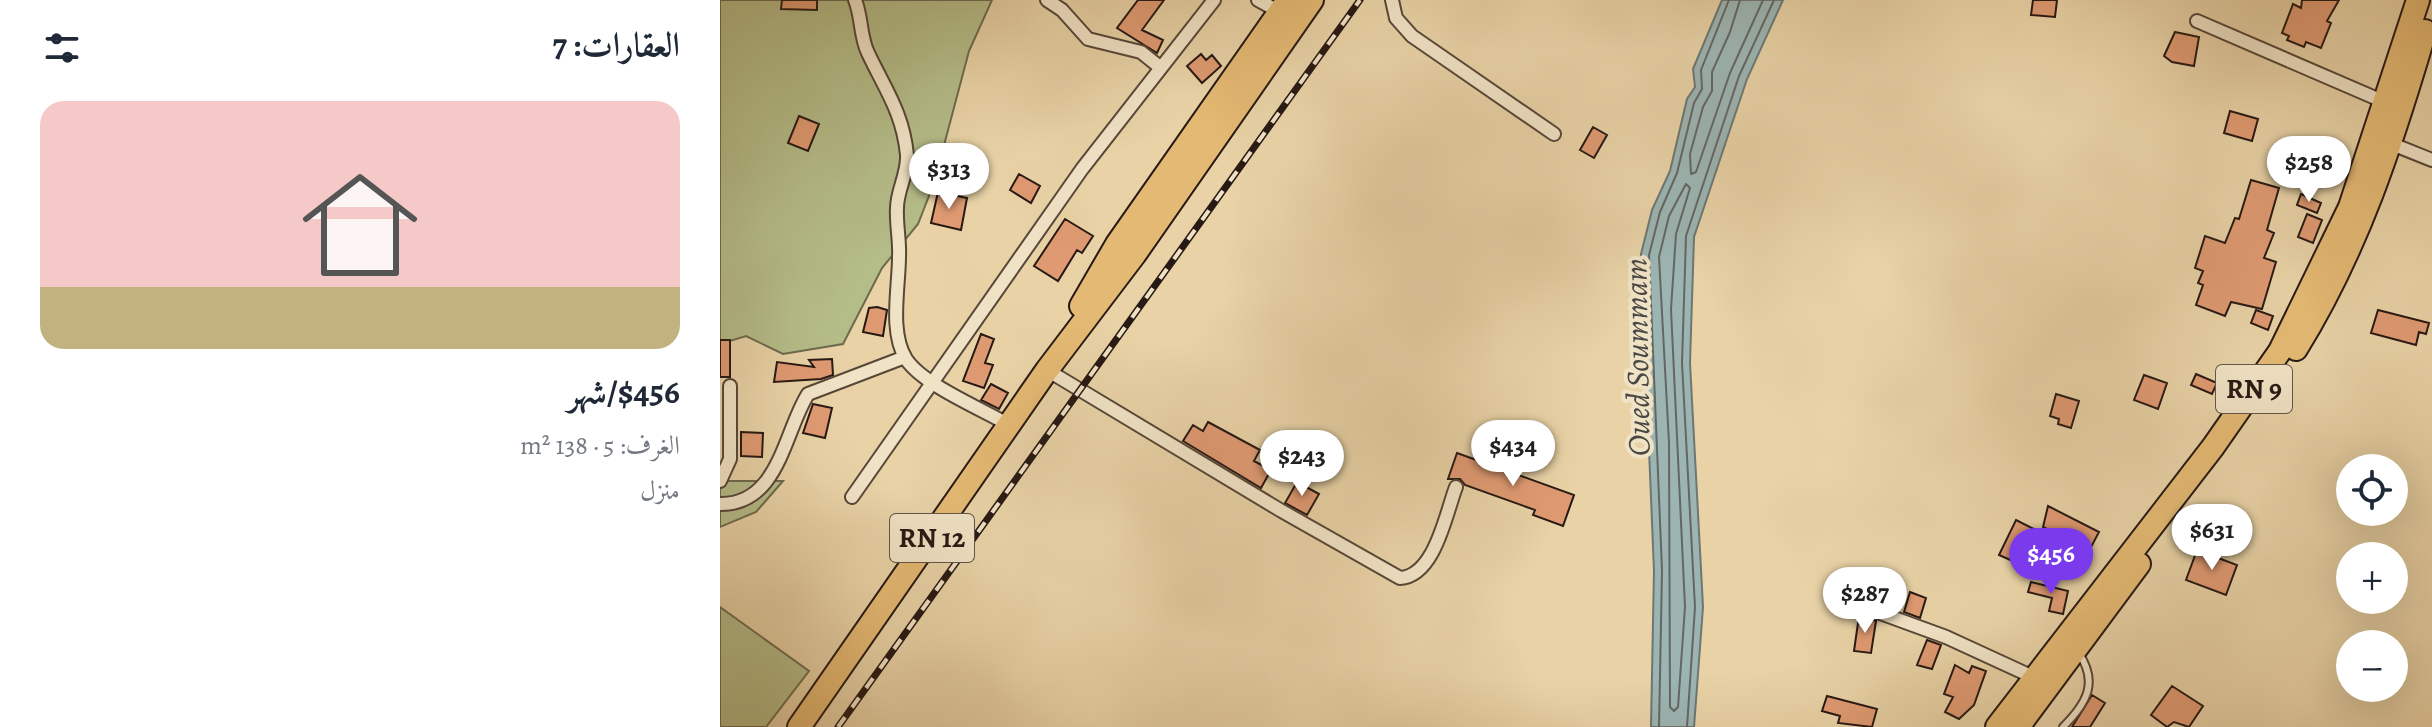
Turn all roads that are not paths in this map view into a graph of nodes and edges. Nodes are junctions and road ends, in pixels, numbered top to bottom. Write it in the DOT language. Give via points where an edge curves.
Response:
graph roads {
  1 [pos="855,0"];
  2 [pos="1047,0"];
  3 [pos="1214,0"];
  4 [pos="1258,0"];
  5 [pos="1312,0"];
  6 [pos="1392,0"];
  7 [pos="2418,0"];
  8 [pos="1284,6"];
  9 [pos="2432,7"];
  10 [pos="2197,21"];
  11 [pos="1161,68"];
  12 [pos="2387,103"];
  13 [pos="1554,134"];
  14 [pos="2392,144"];
  15 [pos="2432,160"];
  16 [pos="1063,347"];
  17 [pos="905,357"];
  18 [pos="1047,370"];
  19 [pos="935,383"];
  20 [pos="730,386"];
  21 [pos="1009,425"];
  22 [pos="720,481"];
  23 [pos="1456,487"];
  24 [pos="852,497"];
  25 [pos="720,504"];
  26 [pos="1864,607"];
  27 [pos="2076,649"];
  28 [pos="2033,677"];
  29 [pos="799,727"];
  30 [pos="1997,727"];
  31 [pos="2018,727"];
  32 [pos="2063,727"];
  1 -- 17 [label="street" via="867,51 899,114 907,156 897,205 897,298"];
  2 -- 11 [label="street" via="1088,39 1141,52"];
  3 -- 11 [label="street"];
  4 -- 8 [label="street"];
  5 -- 16 [label="highway, RN 12" via="1135,254"];
  6 -- 13 [label="street" via="1396,18 1412,36"];
  7 -- 12 [label="highway, RN 9"];
  8 -- 16 [label="highway, RN 12" via="1117,244 1071,322"];
  9 -- 14 [label="highway, RN 9"];
  10 -- 12 [label="street"];
  11 -- 19 [label="street" via="1075,179"];
  12 -- 28 [label="highway, RN 9" via="2350,207 2280,351 2213,447"];
  14 -- 15 [label="street"];
  14 -- 27 [label="highway, RN 9" via="2348,256 2286,364"];
  16 -- 18 [label="highway, RN 12"];
  17 -- 19 [label="street"];
  17 -- 25 [label="street" via="808,394 770,478 744,499"];
  18 -- 21 [label="highway, RN 12"];
  18 -- 23 [label="street" via="1400,578 1410,577 1426,562"];
  19 -- 21 [label="street"];
  19 -- 24 [label="street"];
  20 -- 22 [label="street" via="730,459"];
  21 -- 29 [label="highway, RN 12"];
  26 -- 28 [label="street"];
  27 -- 31 [label="highway, RN 9"];
  27 -- 32 [label="lane" via="2092,684"];
  28 -- 30 [label="highway, RN 9"];
}
